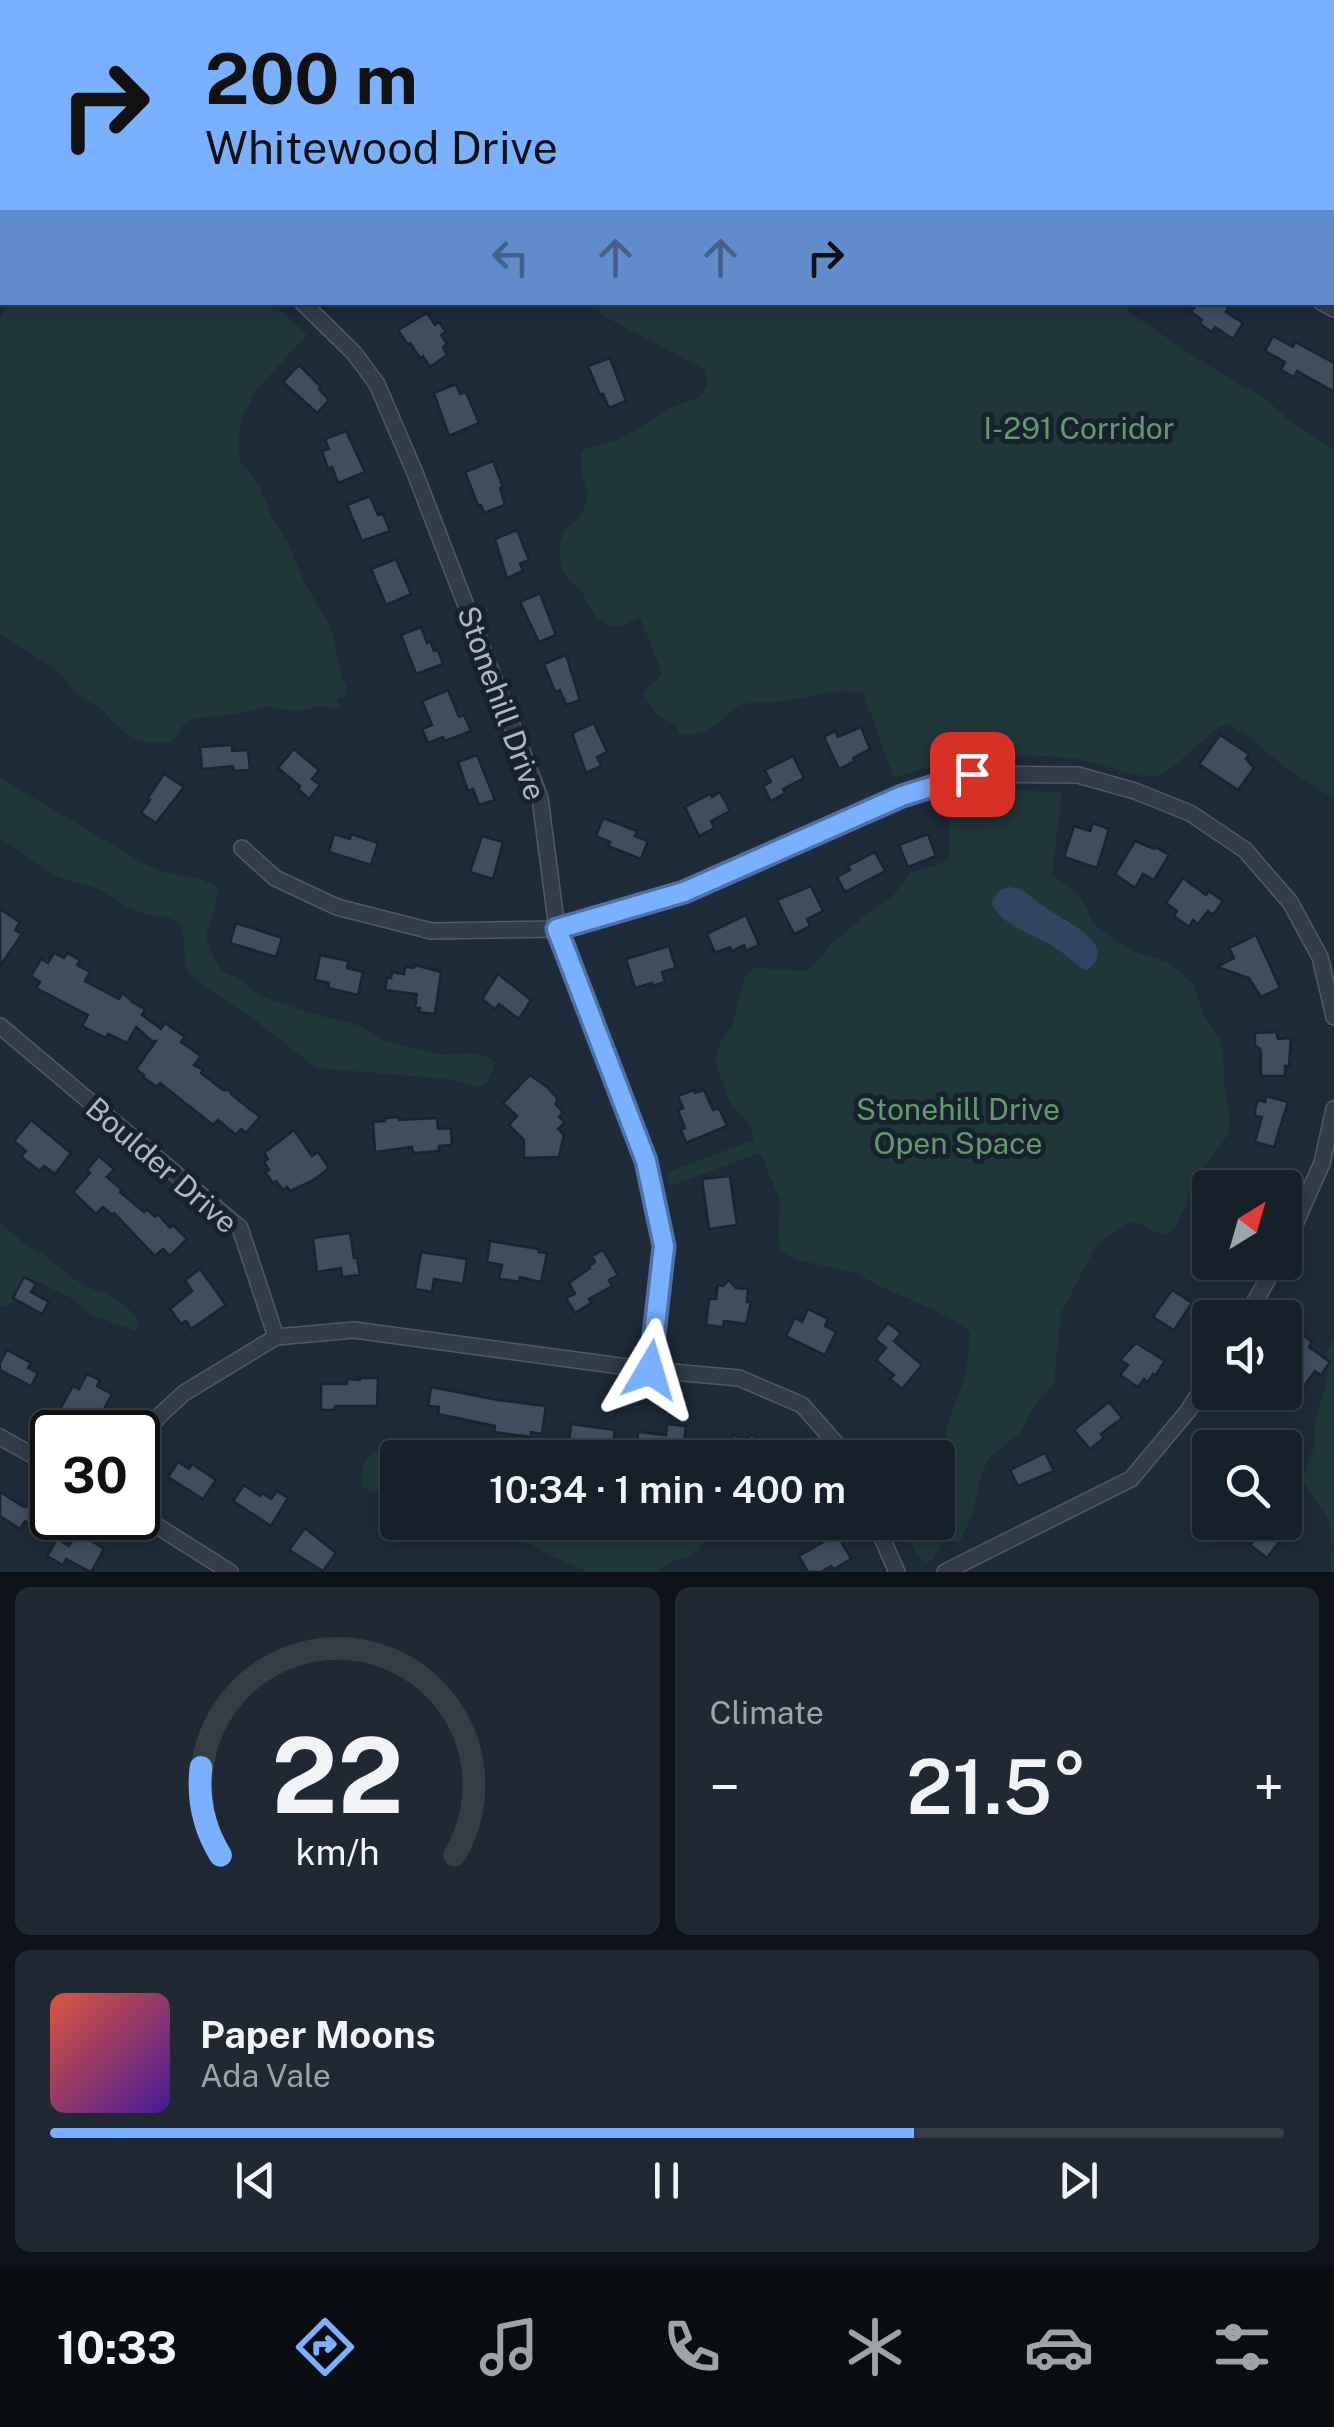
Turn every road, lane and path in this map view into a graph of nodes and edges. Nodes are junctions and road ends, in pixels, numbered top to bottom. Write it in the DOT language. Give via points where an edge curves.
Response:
graph roads {
  1 [pos="305,305"];
  2 [pos="242,848"];
  3 [pos="557,929"];
  4 [pos="1334,1017"];
  5 [pos="0,1026"];
  6 [pos="1334,1109"];
  7 [pos="1302,1208"];
  8 [pos="276,1337"];
  9 [pos="650,1370"];
  10 [pos="1192,1404"];
  11 [pos="160,1415"];
  12 [pos="0,1437"];
  13 [pos="833,1440"];
  14 [pos="30,1454"];
  15 [pos="160,1528"];
  16 [pos="883,1540"];
  17 [pos="230,1572"];
  18 [pos="897,1572"];
  19 [pos="945,1572"];
  1 -- 3 [label="street, Stonehill Drive" via="378,384 415,473 540,798"];
  2 -- 3 [label="street" via="275,878 337,907 431,932"];
  3 -- 4 [label="street" via="684,892 902,796 972,774 1078,775 1190,814 1245,850 1290,902 1320,956"];
  3 -- 9 [label="street, Stonehill Drive" via="646,1161 664,1246"];
  5 -- 8 [label="street, Boulder Drive" via="240,1228"];
  6 -- 7 [label="street" via="1322,1163"];
  8 -- 9 [label="street" via="354,1330"];
  8 -- 11 [label="street"];
  9 -- 13 [label="street" via="739,1378 802,1405"];
  10 -- 19 [label="street" via="1131,1479"];
  12 -- 14 [label="street"];
  15 -- 17 [label="street"];
  16 -- 18 [label="street"];
}
